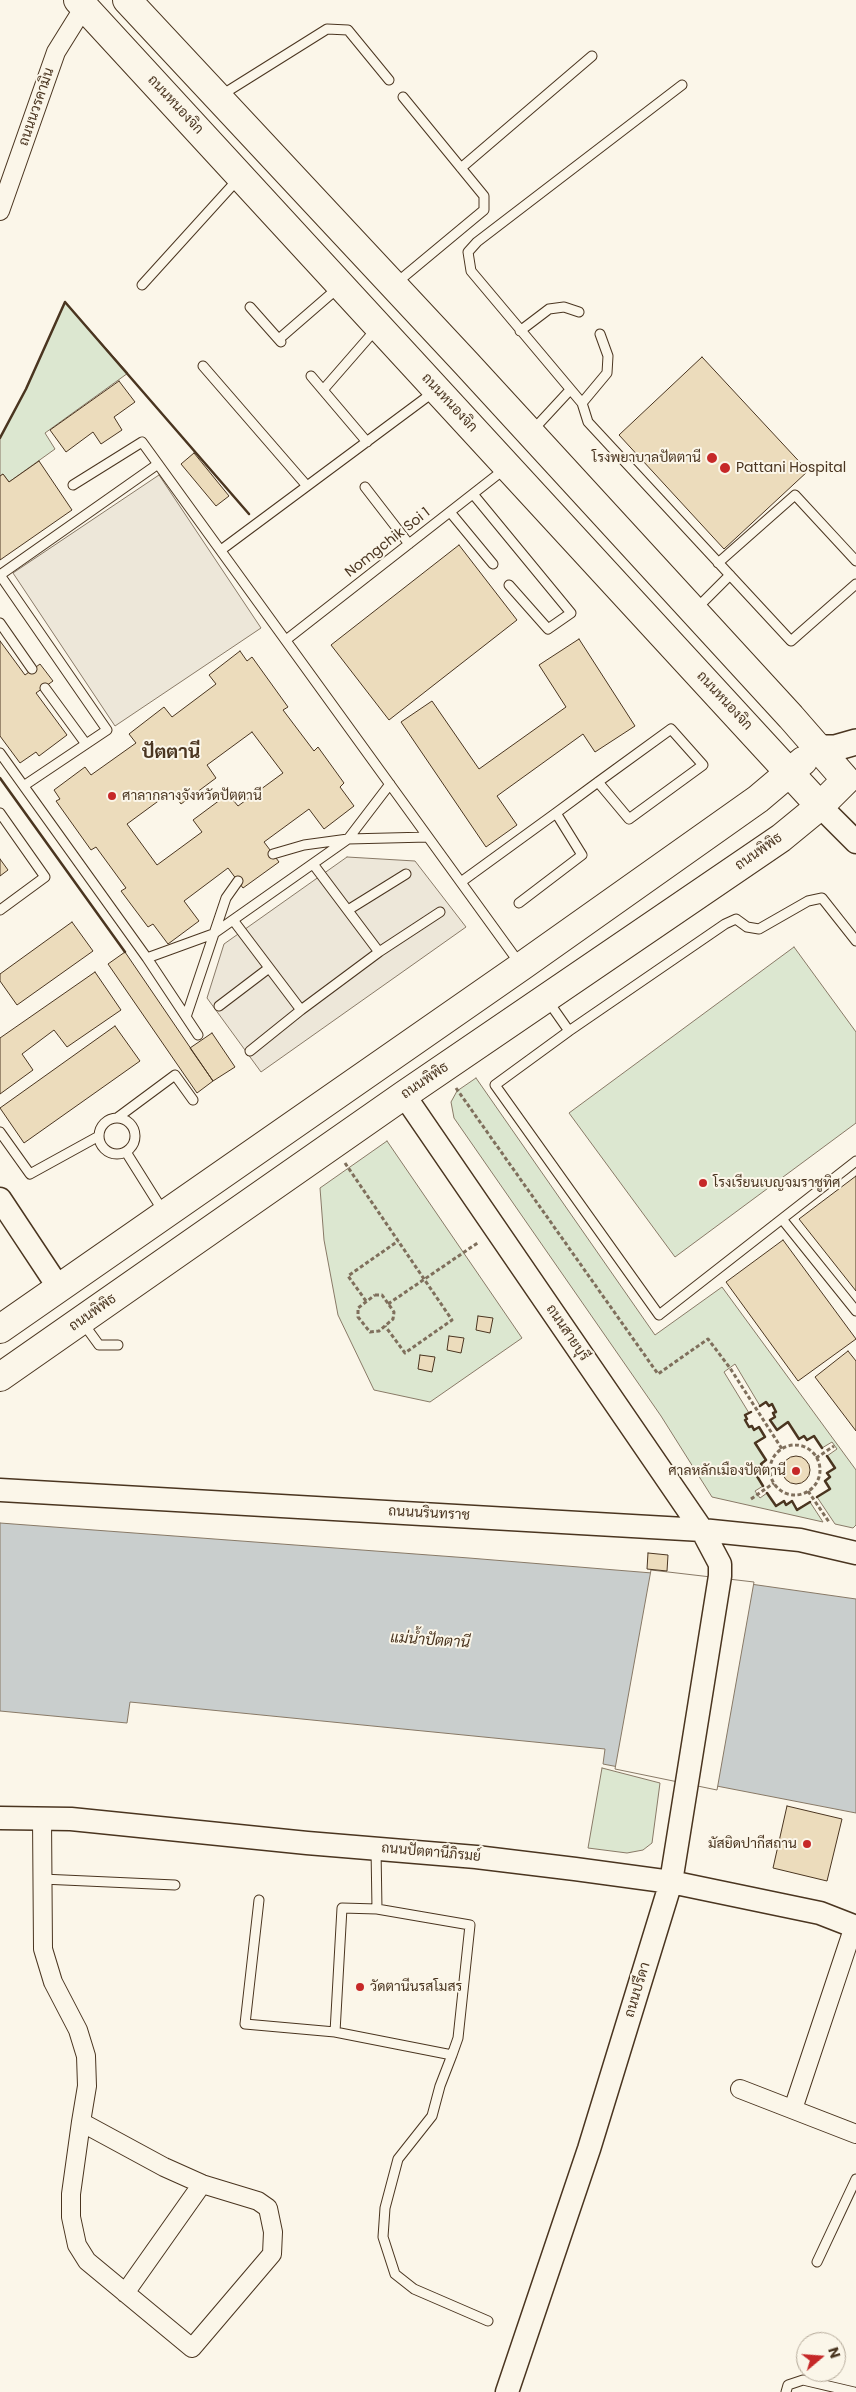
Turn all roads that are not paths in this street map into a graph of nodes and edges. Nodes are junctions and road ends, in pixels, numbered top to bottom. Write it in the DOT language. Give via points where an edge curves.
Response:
graph roads {
  1 [pos="127,0"];
  2 [pos="81,4"];
  3 [pos="592,56"];
  4 [pos="389,80"];
  5 [pos="682,85"];
  6 [pos="404,97"];
  7 [pos="218,98"];
  8 [pos="191,123"];
  9 [pos="461,168"];
  10 [pos="240,176"];
  11 [pos="0,211"];
  12 [pos="142,285"];
  13 [pos="341,285"];
  14 [pos="393,286"];
  15 [pos="250,307"];
  16 [pos="579,312"];
  17 [pos="371,319"];
  18 [pos="520,331"];
  19 [pos="600,334"];
  20 [pos="466,363"];
  21 [pos="204,366"];
  22 [pos="311,376"];
  23 [pos="323,390"];
  24 [pos="435,390"];
  25 [pos="570,390"];
  26 [pos="582,403"];
  27 [pos="530,433"];
  28 [pos="367,442"];
  29 [pos="158,464"];
  30 [pos="508,467"];
  31 [pos="73,485"];
  32 [pos="307,486"];
  33 [pos="365,487"];
  34 [pos="474,494"];
  35 [pos="450,512"];
  36 [pos="409,544"];
  37 [pos="221,550"];
  38 [pos="856,561"];
  39 [pos="718,563"];
  40 [pos="493,564"];
  41 [pos="0,575"];
  42 [pos="730,575"];
  43 [pos="509,584"];
  44 [pos="856,584"];
  45 [pos="694,611"];
  46 [pos="0,623"];
  47 [pos="286,640"];
  48 [pos="32,670"];
  49 [pos="45,688"];
  50 [pos="856,743"];
  51 [pos="86,744"];
  52 [pos="818,748"];
  53 [pos="0,753"];
  54 [pos="790,772"];
  55 [pos="598,782"];
  56 [pos="390,784"];
  57 [pos="24,786"];
  58 [pos="851,786"];
  59 [pos="820,806"];
  60 [pos="0,813"];
  61 [pos="556,813"];
  62 [pos="428,837"];
  63 [pos="348,839"];
  64 [pos="856,842"];
  65 [pos="273,854"];
  66 [pos="313,864"];
  67 [pos="406,874"];
  68 [pos="238,880"];
  69 [pos="461,882"];
  70 [pos="519,903"];
  71 [pos="0,910"];
  72 [pos="348,910"];
  73 [pos="440,912"];
  74 [pos="233,920"];
  75 [pos="213,934"];
  76 [pos="856,941"];
  77 [pos="379,952"];
  78 [pos="147,958"];
  79 [pos="522,966"];
  80 [pos="270,968"];
  81 [pos="546,999"];
  82 [pos="219,1006"];
  83 [pos="301,1010"];
  84 [pos="186,1017"];
  85 [pos="569,1031"];
  86 [pos="198,1035"];
  87 [pos="250,1051"];
  88 [pos="399,1051"];
  89 [pos="422,1083"];
  90 [pos="193,1100"];
  91 [pos="117,1118"];
  92 [pos="0,1132"];
  93 [pos="99,1136"];
  94 [pos="274,1139"];
  95 [pos="126,1152"];
  96 [pos="856,1161"];
  97 [pos="297,1171"];
  98 [pos="0,1199"];
  99 [pos="165,1216"];
  100 [pos="782,1219"];
  101 [pos="188,1248"];
  102 [pos="59,1288"];
  103 [pos="856,1311"];
  104 [pos="82,1322"];
  105 [pos="0,1329"];
  106 [pos="118,1345"];
  107 [pos="0,1377"];
  108 [pos="0,1490"];
  109 [pos="702,1530"];
  110 [pos="856,1553"];
  111 [pos="720,1576"];
  112 [pos="0,1818"];
  113 [pos="42,1818"];
  114 [pos="376,1849"];
  115 [pos="42,1879"];
  116 [pos="671,1882"];
  117 [pos="175,1884"];
  118 [pos="260,1900"];
  119 [pos="377,1909"];
  120 [pos="855,1927"];
  121 [pos="335,2032"];
  122 [pos="452,2055"];
  123 [pos="740,2089"];
  124 [pos="793,2109"];
  125 [pos="81,2122"];
  126 [pos="856,2134"];
  127 [pos="856,2179"];
  128 [pos="202,2184"];
  129 [pos="818,2262"];
  130 [pos="125,2293"];
  131 [pos="488,2321"];
  132 [pos="507,2392"];
  133 [pos="786,2392"];
  134 [pos="854,2392"];
  1 -- 7 [label="main road"];
  2 -- 8 [label="main road, ถนนหนองจิก"];
  2 -- 11 [label="street, ถนนนวรคามิน" via="56,52"];
  3 -- 9 [label="lane"];
  4 -- 7 [label="lane" via="348,30 327,28"];
  5 -- 18 [label="lane" via="468,252 471,271"];
  6 -- 9 [label="lane"];
  7 -- 8 [label="main road"];
  7 -- 14 [label="main road"];
  8 -- 10 [label="main road, ถนนหนองจิก"];
  9 -- 14 [label="lane" via="484,196 484,210"];
  10 -- 12 [label="lane"];
  10 -- 13 [label="main road, ถนนหนองจิก"];
  13 -- 15 [label="lane" via="280,342"];
  13 -- 17 [label="main road, ถนนหนองจิก"];
  14 -- 17 [label="main road"];
  14 -- 20 [label="main road"];
  16 -- 18 [label="lane" via="564,307 549,309"];
  17 -- 23 [label="lane"];
  17 -- 24 [label="main road, ถนนหนองจิก"];
  18 -- 25 [label="lane"];
  19 -- 26 [label="lane" via="608,356 607,374"];
  20 -- 24 [label="main road"];
  20 -- 27 [label="main road"];
  21 -- 32 [label="lane"];
  22 -- 23 [label="lane"];
  23 -- 28 [label="lane"];
  24 -- 28 [label="lane"];
  24 -- 30 [label="main road, ถนนหนองจิก"];
  25 -- 26 [label="lane"];
  25 -- 27 [label="lane"];
  26 -- 39 [label="lane" via="588,422"];
  27 -- 45 [label="main road"];
  28 -- 32 [label="lane"];
  29 -- 31 [label="lane" via="142,442"];
  29 -- 37 [label="lane"];
  29 -- 41 [label="lane"];
  30 -- 34 [label="lane, Nomgchik Soi 1"];
  30 -- 54 [label="main road, ถนนหนองจิก"];
  32 -- 37 [label="lane"];
  33 -- 36 [label="lane"];
  34 -- 35 [label="lane, Nomgchik Soi 1"];
  34 -- 43 [label="lane" via="571,613 548,630"];
  35 -- 36 [label="lane, Nomgchik Soi 1"];
  35 -- 40 [label="lane"];
  36 -- 47 [label="lane, Nomgchik Soi 1"];
  37 -- 47 [label="lane"];
  38 -- 39 [label="lane" via="795,495"];
  39 -- 42 [label="lane"];
  41 -- 51 [label="lane" via="107,730"];
  42 -- 44 [label="lane" via="791,641"];
  42 -- 45 [label="lane"];
  45 -- 52 [label="main road"];
  46 -- 48 [label="lane"];
  47 -- 56 [label="lane"];
  49 -- 51 [label="lane"];
  50 -- 52 [label="main road"];
  50 -- 58 [label="main road" via="850,760"];
  51 -- 57 [label="lane"];
  52 -- 54 [label="main road"];
  52 -- 58 [label="main road"];
  53 -- 57 [label="lane"];
  54 -- 59 [label="main road, ถนนหนองจิก"];
  54 -- 79 [label="main road" via="758,799"];
  55 -- 55 [label="lane" via="629,819 703,765 671,729"];
  55 -- 61 [label="lane"];
  56 -- 62 [label="lane"];
  56 -- 63 [label="lane"];
  57 -- 78 [label="lane"];
  58 -- 59 [label="main road, ถนนพิพิธ"];
  59 -- 64 [label="street"];
  59 -- 81 [label="main road, ถนนพิพิธ" via="781,838"];
  60 -- 71 [label="lane" via="45,877"];
  61 -- 69 [label="lane"];
  61 -- 70 [label="lane" via="582,855"];
  62 -- 63 [label="lane"];
  62 -- 69 [label="lane"];
  63 -- 65 [label="lane"];
  63 -- 66 [label="lane"];
  66 -- 72 [label="lane"];
  66 -- 74 [label="lane"];
  67 -- 72 [label="lane"];
  68 -- 75 [label="lane" via="226,898"];
  69 -- 79 [label="lane"];
  72 -- 77 [label="lane"];
  73 -- 77 [label="lane"];
  74 -- 75 [label="lane"];
  74 -- 80 [label="lane"];
  75 -- 78 [label="lane"];
  75 -- 84 [label="lane"];
  76 -- 85 [label="lane" via="822,898 808,901 758,929 747,927 736,919"];
  77 -- 83 [label="lane"];
  78 -- 84 [label="lane"];
  79 -- 81 [label="main road"];
  79 -- 88 [label="main road"];
  80 -- 82 [label="lane"];
  80 -- 83 [label="lane"];
  81 -- 85 [label="lane"];
  81 -- 89 [label="main road, ถนนพิพิธ"];
  83 -- 87 [label="lane"];
  84 -- 86 [label="lane"];
  85 -- 100 [label="lane" via="495,1085 658,1315"];
  88 -- 89 [label="main road"];
  88 -- 94 [label="main road"];
  89 -- 97 [label="main road, ถนนพิพิธ"];
  89 -- 109 [label="street, ถนนสายบุรี" via="496,1230"];
  90 -- 91 [label="lane" via="175,1075"];
  91 -- 93 [label="lane" via="108,1120"];
  91 -- 95 [label="lane" via="133,1127 135,1136"];
  92 -- 93 [label="lane" via="30,1174"];
  93 -- 95 [label="lane" via="101,1145 108,1152"];
  94 -- 97 [label="main road"];
  94 -- 99 [label="main road"];
  95 -- 99 [label="lane"];
  96 -- 100 [label="lane"];
  97 -- 101 [label="main road, ถนนพิพิธ"];
  98 -- 102 [label="street"];
  99 -- 101 [label="main road"];
  99 -- 102 [label="main road"];
  100 -- 103 [label="lane"];
  101 -- 104 [label="main road, ถนนพิพิธ"];
  102 -- 104 [label="main road"];
  102 -- 105 [label="main road"];
  104 -- 106 [label="lane" via="99,1345"];
  104 -- 107 [label="main road, ถนนพิพิธ"];
  108 -- 109 [label="street, ถนนนรินทราช"];
  109 -- 110 [label="street, ถนนนรินทราช" via="800,1540"];
  109 -- 111 [label="street, ถนนสายบุรี" via="720,1564"];
  111 -- 116 [label="street, ถนนปรีดา"];
  112 -- 113 [label="street, ถนนปัตตานีภิรมย์"];
  113 -- 114 [label="street, ถนนปัตตานีภิรมย์"];
  113 -- 115 [label="street"];
  114 -- 116 [label="street, ถนนปัตตานีภิรมย์" via="476,1857"];
  114 -- 119 [label="lane"];
  115 -- 117 [label="lane"];
  115 -- 125 [label="street" via="43,1949 53,1982 78,2030 86,2056 87,2086"];
  116 -- 120 [label="street, ถนนปัตตานีภิรมย์" via="820,1913"];
  116 -- 132 [label="street, ถนนปรีดา" via="589,2149"];
  118 -- 121 [label="lane" via="245,2024"];
  119 -- 121 [label="lane" via="342,1908"];
  119 -- 122 [label="lane" via="470,1925 458,2038"];
  120 -- 124 [label="street"];
  121 -- 122 [label="lane"];
  122 -- 131 [label="lane" via="432,2116 398,2159 384,2208 383,2237 395,2274 414,2289"];
  123 -- 124 [label="street"];
  124 -- 126 [label="street"];
  125 -- 128 [label="street"];
  125 -- 130 [label="street" via="70,2217 77,2245 87,2261"];
  127 -- 129 [label="lane"];
  128 -- 130 [label="street"];
  128 -- 130 [label="street" via="258,2201 268,2208 273,2232 272,2254 192,2348"];
  133 -- 134 [label="lane" via="788,2385 803,2380"];
}
